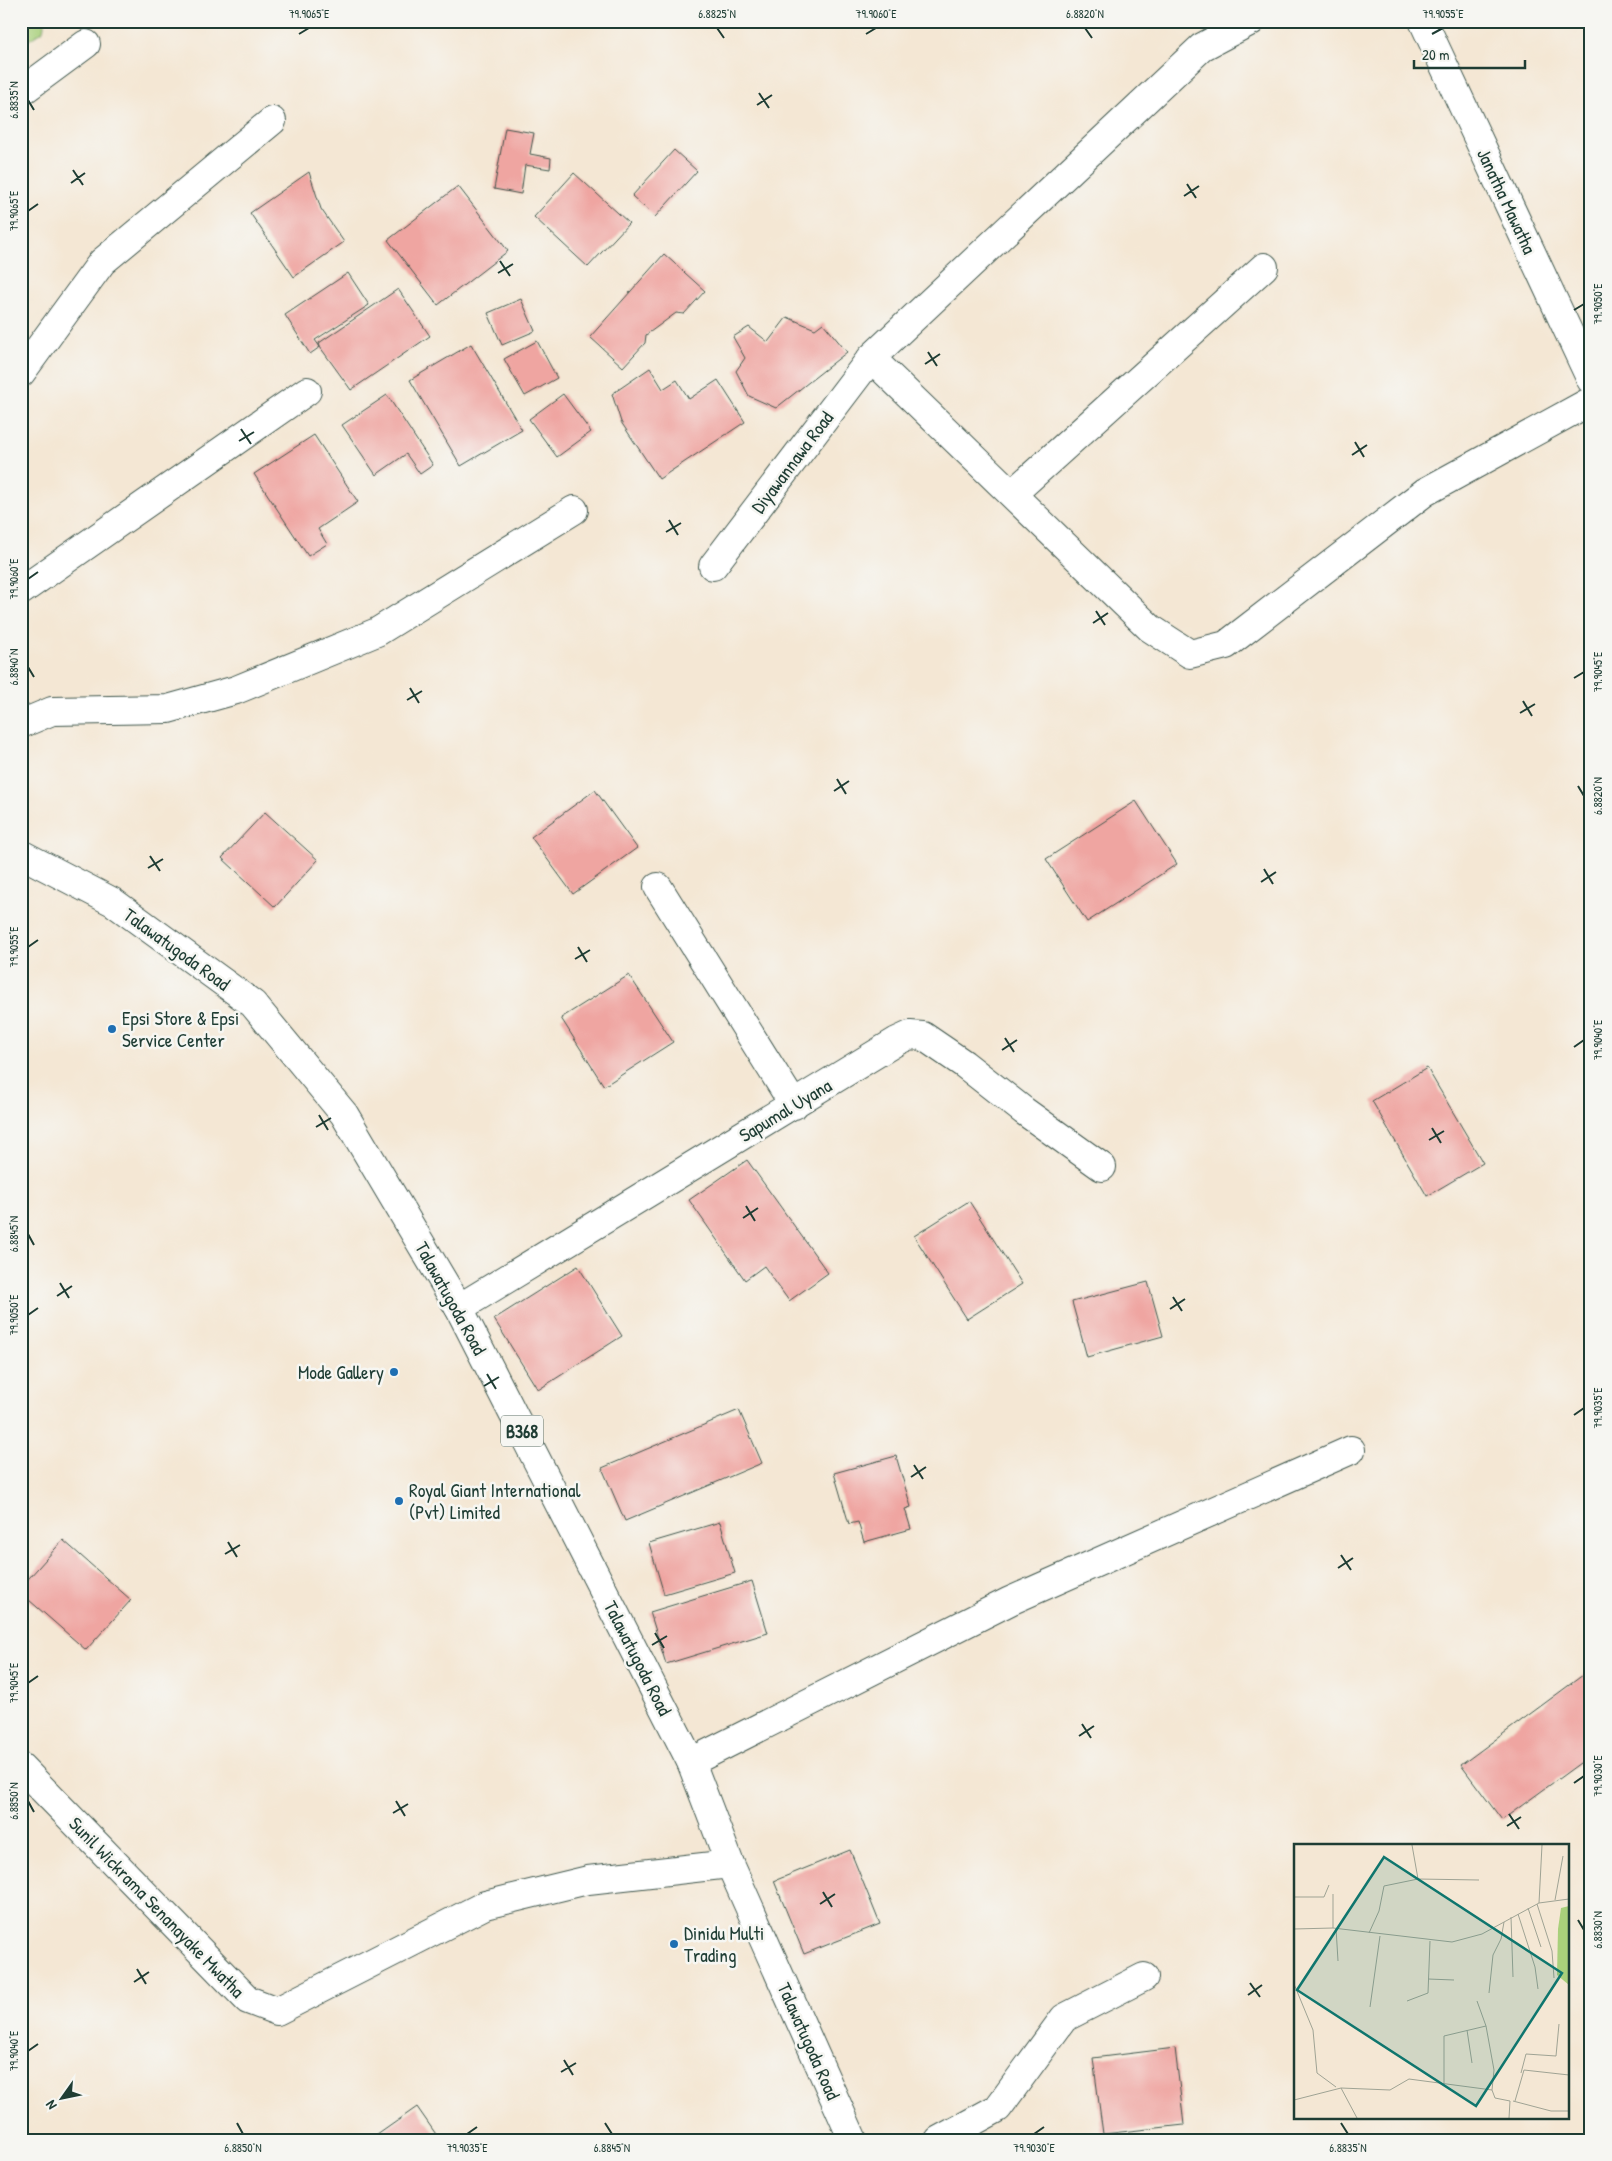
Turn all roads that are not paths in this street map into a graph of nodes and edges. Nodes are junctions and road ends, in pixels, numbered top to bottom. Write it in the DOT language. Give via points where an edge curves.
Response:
graph roads {
  1 [pos="1250,21"];
  2 [pos="1423,21"];
  3 [pos="86,44"];
  4 [pos="21,92"];
  5 [pos="272,121"];
  6 [pos="1264,267"];
  7 [pos="870,358"];
  8 [pos="21,373"];
  9 [pos="1591,380"];
  10 [pos="307,391"];
  11 [pos="1591,401"];
  12 [pos="1012,494"];
  13 [pos="574,510"];
  14 [pos="713,566"];
  15 [pos="21,591"];
  16 [pos="21,724"];
  17 [pos="21,854"];
  18 [pos="658,888"];
  19 [pos="794,1105"];
  20 [pos="1102,1166"];
  21 [pos="459,1308"];
  22 [pos="1351,1450"];
  23 [pos="691,1762"];
  24 [pos="21,1767"];
  25 [pos="730,1864"];
  26 [pos="1144,1977"];
  27 [pos="852,2140"];
  28 [pos="939,2140"];
  1 -- 7 [label="street, Diyawannawa Road" via="1202,47"];
  2 -- 9 [label="street, Janatha Mawatha"];
  3 -- 4 [label="street"];
  5 -- 8 [label="street" via="102,262"];
  6 -- 12 [label="street"];
  7 -- 12 [label="street"];
  7 -- 14 [label="street, Diyawannawa Road"];
  10 -- 15 [label="street"];
  11 -- 12 [label="street" via="1425,492 1226,645 1190,654 1150,628"];
  13 -- 16 [label="street" via="377,632 236,690 168,709 52,711"];
  17 -- 21 [label="street, Talawatugoda Road / B368" via="113,902 253,1004 344,1114"];
  18 -- 19 [label="street"];
  19 -- 20 [label="street, Sapumal Uyana" via="896,1041 910,1035 923,1036"];
  19 -- 21 [label="street, Sapumal Uyana"];
  21 -- 23 [label="street, Talawatugoda Road / B368"];
  22 -- 23 [label="street" via="1010,1601"];
  23 -- 25 [label="street, Talawatugoda Road / B368"];
  24 -- 25 [label="street, Sunil Wickrama Senanayake Mwatha" via="248,2000 278,2011 485,1906 588,1880"];
  25 -- 27 [label="street, Talawatugoda Road / B368"];
  26 -- 28 [label="street" via="1064,2018 998,2108"];
}
